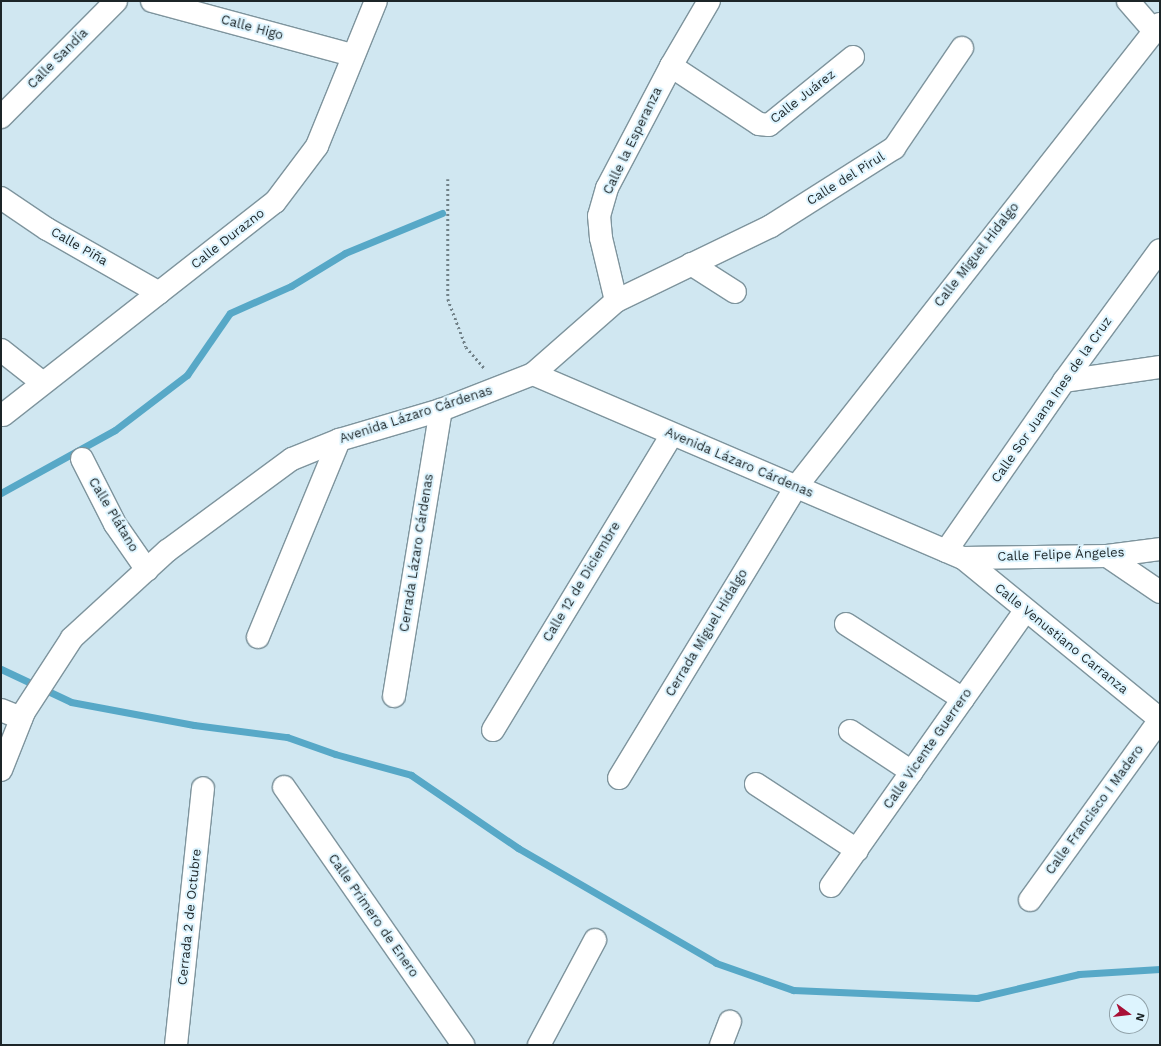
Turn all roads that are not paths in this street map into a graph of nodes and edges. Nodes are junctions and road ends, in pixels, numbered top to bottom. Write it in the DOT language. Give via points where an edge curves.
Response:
graph roads {
  1 [pos="116,1"];
  2 [pos="152,1"];
  3 [pos="376,1"];
  4 [pos="709,1"];
  5 [pos="1128,1"];
  6 [pos="1156,27"];
  7 [pos="962,48"];
  8 [pos="352,55"];
  9 [pos="853,57"];
  10 [pos="671,66"];
  11 [pos="1,117"];
  12 [pos="1,198"];
  13 [pos="1160,250"];
  14 [pos="692,264"];
  15 [pos="735,292"];
  16 [pos="159,293"];
  17 [pos="616,301"];
  18 [pos="1,350"];
  19 [pos="1160,367"];
  20 [pos="534,374"];
  21 [pos="1064,381"];
  22 [pos="43,383"];
  23 [pos="441,410"];
  24 [pos="3,415"];
  25 [pos="672,435"];
  26 [pos="340,440"];
  27 [pos="82,459"];
  28 [pos="796,488"];
  29 [pos="1160,549"];
  30 [pos="954,555"];
  31 [pos="1107,556"];
  32 [pos="147,570"];
  33 [pos="1160,592"];
  34 [pos="1025,611"];
  35 [pos="846,624"];
  36 [pos="258,637"];
  37 [pos="394,696"];
  38 [pos="963,699"];
  39 [pos="1,710"];
  40 [pos="23,715"];
  41 [pos="1160,720"];
  42 [pos="493,730"];
  43 [pos="850,731"];
  44 [pos="1,770"];
  45 [pos="912,772"];
  46 [pos="619,778"];
  47 [pos="756,784"];
  48 [pos="284,787"];
  49 [pos="203,788"];
  50 [pos="857,850"];
  51 [pos="831,886"];
  52 [pos="1030,900"];
  53 [pos="595,940"];
  54 [pos="730,1022"];
  55 [pos="176,1045"];
  56 [pos="463,1045"];
  57 [pos="539,1045"];
  58 [pos="721,1045"];
  1 -- 11 [label="street, Calle Sandía"];
  2 -- 8 [label="street, Calle Higo"];
  3 -- 8 [label="street, Calle Durazno"];
  4 -- 10 [label="street, Calle la Esperanza"];
  5 -- 6 [label="street"];
  6 -- 28 [label="street, Calle Miguel Hidalgo"];
  7 -- 14 [label="street, Calle del Pirul" via="894,148 771,226"];
  8 -- 16 [label="street, Calle Durazno" via="317,146 275,202"];
  9 -- 10 [label="street, Calle Juárez" via="769,125 759,124"];
  10 -- 17 [label="street, Calle la Esperanza" via="607,188 599,216 601,238"];
  12 -- 16 [label="street, Calle Piña" via="47,229"];
  13 -- 21 [label="street, Calle Sor Juana Ines de la Cruz"];
  14 -- 15 [label="street"];
  14 -- 17 [label="street, Calle del Pirul"];
  16 -- 22 [label="street, Calle Durazno"];
  17 -- 20 [label="street"];
  18 -- 22 [label="street"];
  19 -- 21 [label="street"];
  20 -- 23 [label="street, Avenida Lázaro Cárdenas"];
  20 -- 25 [label="street, Avenida Lázaro Cárdenas"];
  21 -- 30 [label="street, Calle Sor Juana Ines de la Cruz"];
  22 -- 24 [label="street, Calle Durazno"];
  23 -- 26 [label="street, Avenida Lázaro Cárdenas"];
  23 -- 37 [label="street, Cerrada Lázaro Cárdenas"];
  25 -- 28 [label="street, Avenida Lázaro Cárdenas"];
  25 -- 42 [label="street, Calle 12 de Diciembre"];
  26 -- 32 [label="street, Avenida Lázaro Cárdenas" via="292,460 168,551"];
  26 -- 36 [label="street"];
  27 -- 32 [label="street, Calle Plátano" via="115,524"];
  28 -- 30 [label="street, Avenida Lázaro Cárdenas"];
  28 -- 46 [label="street, Cerrada Miguel Hidalgo"];
  29 -- 31 [label="street, Calle Felipe Ángeles"];
  30 -- 31 [label="street, Calle Felipe Ángeles"];
  30 -- 34 [label="street, Calle Venustiano Carranza"];
  31 -- 33 [label="street"];
  32 -- 40 [label="street, Avenida Lázaro Cárdenas" via="72,638"];
  34 -- 38 [label="street, Calle Vicente Guerrero"];
  34 -- 41 [label="street, Calle Venustiano Carranza"];
  35 -- 38 [label="street"];
  38 -- 45 [label="street, Calle Vicente Guerrero"];
  39 -- 40 [label="street"];
  40 -- 44 [label="street, Avenida Lázaro Cárdenas"];
  41 -- 52 [label="street, Calle Francisco I Madero"];
  43 -- 45 [label="street"];
  45 -- 50 [label="street, Calle Vicente Guerrero"];
  47 -- 50 [label="street"];
  48 -- 56 [label="street, Calle Primero de Enero"];
  49 -- 55 [label="street, Cerrada 2 de Octubre"];
  50 -- 51 [label="street, Calle Vicente Guerrero"];
  53 -- 57 [label="street"];
  54 -- 58 [label="street"];
}
